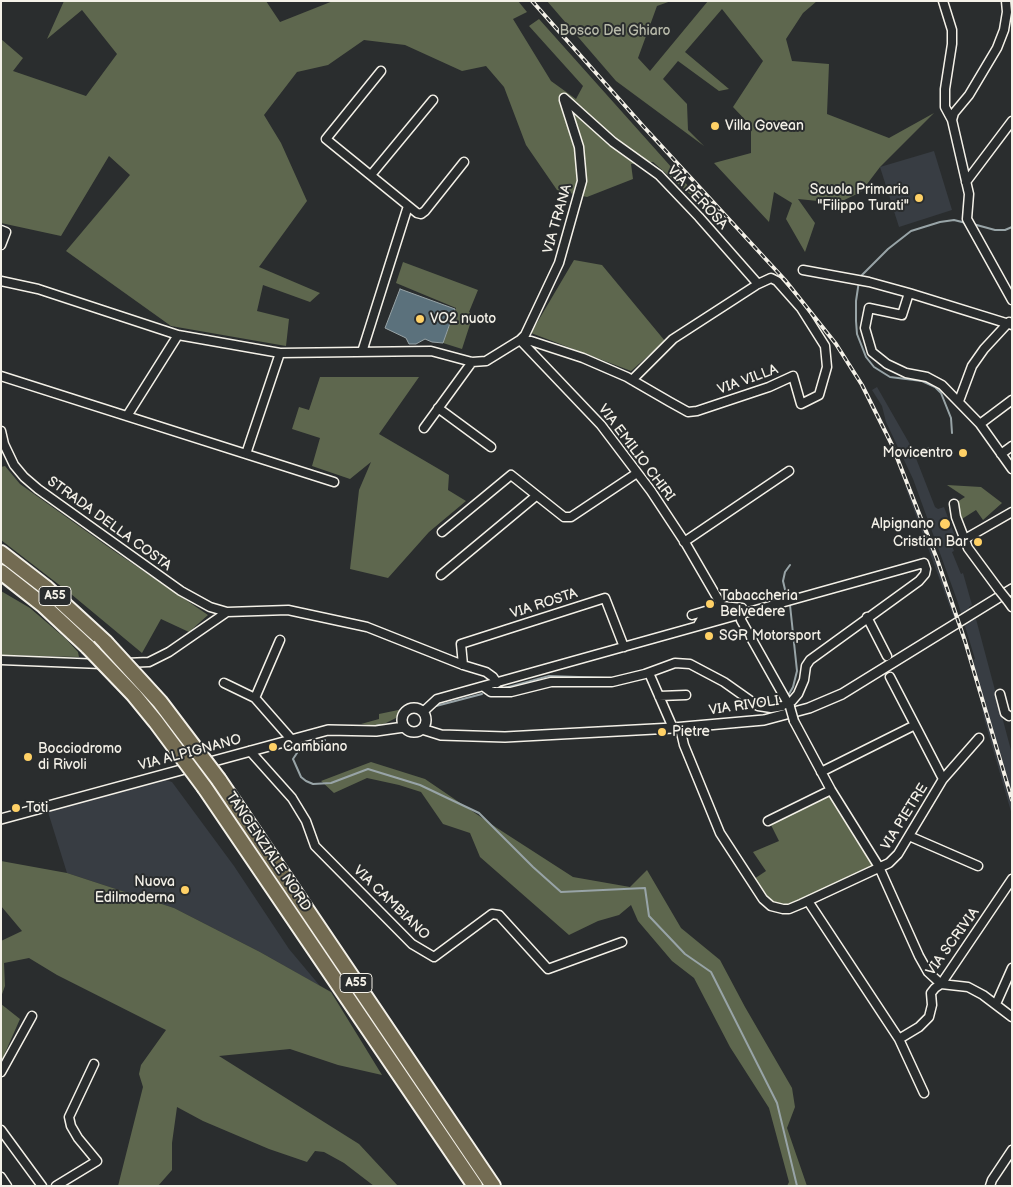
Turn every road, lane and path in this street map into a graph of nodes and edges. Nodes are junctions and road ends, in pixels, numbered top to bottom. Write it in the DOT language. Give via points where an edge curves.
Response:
graph roads {
  1 [pos="943,1"];
  2 [pos="1006,1"];
  3 [pos="381,70"];
  4 [pos="564,98"];
  5 [pos="433,100"];
  6 [pos="952,120"];
  7 [pos="1012,121"];
  8 [pos="464,162"];
  9 [pos="371,176"];
  10 [pos="966,182"];
  11 [pos="408,206"];
  12 [pos="1,230"];
  13 [pos="1,245"];
  14 [pos="803,270"];
  15 [pos="1,281"];
  16 [pos="758,284"];
  17 [pos="909,292"];
  18 [pos="1012,300"];
  19 [pos="1010,323"];
  20 [pos="178,334"];
  21 [pos="520,340"];
  22 [pos="280,352"];
  23 [pos="362,352"];
  24 [pos="472,362"];
  25 [pos="1,376"];
  26 [pos="632,380"];
  27 [pos="1012,400"];
  28 [pos="959,401"];
  29 [pos="438,408"];
  30 [pos="127,416"];
  31 [pos="980,424"];
  32 [pos="424,428"];
  33 [pos="1,431"];
  34 [pos="1012,446"];
  35 [pos="491,447"];
  36 [pos="246,454"];
  37 [pos="1001,454"];
  38 [pos="1012,469"];
  39 [pos="789,471"];
  40 [pos="637,473"];
  41 [pos="334,482"];
  42 [pos="536,496"];
  43 [pos="954,504"];
  44 [pos="1012,507"];
  45 [pos="1012,512"];
  46 [pos="1000,519"];
  47 [pos="442,532"];
  48 [pos="965,539"];
  49 [pos="684,542"];
  50 [pos="1,553"];
  51 [pos="1,572"];
  52 [pos="441,574"];
  53 [pos="1012,589"];
  54 [pos="1009,604"];
  55 [pos="722,606"];
  56 [pos="227,612"];
  57 [pos="740,614"];
  58 [pos="692,615"];
  59 [pos="867,617"];
  60 [pos="697,626"];
  61 [pos="280,640"];
  62 [pos="624,647"];
  63 [pos="887,656"];
  64 [pos="1,660"];
  65 [pos="463,665"];
  66 [pos="649,673"];
  67 [pos="890,677"];
  68 [pos="224,683"];
  69 [pos="497,683"];
  70 [pos="484,687"];
  71 [pos="1000,694"];
  72 [pos="686,695"];
  73 [pos="659,696"];
  74 [pos="255,698"];
  75 [pos="789,705"];
  76 [pos="425,715"];
  77 [pos="1009,715"];
  78 [pos="403,723"];
  79 [pos="915,725"];
  80 [pos="677,728"];
  81 [pos="328,730"];
  82 [pos="422,730"];
  83 [pos="446,735"];
  84 [pos="979,738"];
  85 [pos="291,739"];
  86 [pos="250,751"];
  87 [pos="820,772"];
  88 [pos="943,779"];
  89 [pos="830,790"];
  90 [pos="1,819"];
  91 [pos="768,821"];
  92 [pos="909,836"];
  93 [pos="978,866"];
  94 [pos="879,867"];
  95 [pos="1012,879"];
  96 [pos="808,901"];
  97 [pos="622,942"];
  98 [pos="1012,968"];
  99 [pos="941,984"];
  100 [pos="996,1004"];
  101 [pos="32,1016"];
  102 [pos="1012,1017"];
  103 [pos="899,1039"];
  104 [pos="94,1064"];
  105 [pos="1,1072"];
  106 [pos="924,1093"];
  107 [pos="1,1130"];
  108 [pos="1011,1155"];
  109 [pos="1,1176"];
  110 [pos="7,1186"];
  111 [pos="42,1186"];
  112 [pos="56,1186"];
  113 [pos="474,1186"];
  114 [pos="493,1186"];
  115 [pos="990,1186"];
  1 -- 6 [label="street" via="952,30 945,107"];
  2 -- 6 [label="street" via="1004,30 997,48"];
  3 -- 9 [label="street" via="326,139"];
  4 -- 16 [label="street, VIA PEROSA" via="613,142 659,175"];
  4 -- 21 [label="street, VIA TRANA" via="579,147 582,181 558,262"];
  5 -- 9 [label="street"];
  6 -- 10 [label="street"];
  7 -- 10 [label="street"];
  8 -- 11 [label="street" via="425,211 417,213"];
  9 -- 11 [label="street"];
  10 -- 18 [label="street" via="970,224"];
  11 -- 23 [label="street"];
  12 -- 13 [label="street" via="6,232"];
  14 -- 17 [label="street"];
  15 -- 20 [label="street" via="38,289"];
  16 -- 26 [label="street" via="673,338"];
  16 -- 26 [label="street, VIA VILLA" via="771,278 777,280 801,308 825,346 827,367 819,395 801,404 793,376 760,390 688,412"];
  17 -- 19 [label="street"];
  17 -- 28 [label="street" via="902,314 869,308 864,328 872,352 906,373 927,377 942,385"];
  19 -- 28 [label="street" via="984,348 972,366"];
  20 -- 22 [label="street"];
  20 -- 30 [label="street"];
  21 -- 24 [label="street" via="486,361"];
  21 -- 26 [label="street" via="583,358"];
  21 -- 40 [label="street, VIA EMILIO CHIRI" via="601,425"];
  22 -- 23 [label="street"];
  22 -- 36 [label="street"];
  23 -- 24 [label="street" via="431,352"];
  24 -- 29 [label="street"];
  25 -- 30 [label="street"];
  27 -- 31 [label="street"];
  28 -- 31 [label="street"];
  29 -- 32 [label="street"];
  29 -- 35 [label="street"];
  30 -- 36 [label="street"];
  31 -- 37 [label="street"];
  33 -- 56 [label="street, STRADA DELLA COSTA" via="14,464 38,489 181,590 210,607"];
  34 -- 37 [label="street"];
  36 -- 41 [label="street"];
  37 -- 38 [label="street"];
  39 -- 49 [label="street"];
  40 -- 42 [label="street" via="571,517 564,517"];
  40 -- 49 [label="street, VIA EMILIO CHIRI"];
  42 -- 47 [label="street" via="511,475"];
  42 -- 52 [label="street"];
  43 -- 48 [label="street"];
  44 -- 46 [label="street"];
  45 -- 46 [label="street"];
  46 -- 48 [label="street"];
  48 -- 54 [label="street, bridge" via="968,548"];
  49 -- 55 [label="street, VIA EMILIO CHIRI"];
  50 -- 114 [label="highway, TANGENZIALE NORD / A55, bridge" via="46,587 106,643 160,702 219,780"];
  51 -- 113 [label="highway, TANGENZIALE NORD / A55, bridge" via="88,647 151,715 205,788"];
  53 -- 80 [label="street, VIA RIVOLI" via="876,675 809,708 764,720"];
  55 -- 57 [label="street" via="740,607"];
  55 -- 58 [label="street"];
  55 -- 60 [label="street, VIA RIVOLI" via="721,611 701,620"];
  56 -- 64 [label="street" via="157,660 102,664"];
  56 -- 65 [label="street" via="288,610 367,627"];
  57 -- 59 [label="street, VIA RIVOLI" via="924,563 925,574 919,581"];
  57 -- 60 [label="street, VIA RIVOLI"];
  57 -- 75 [label="street"];
  59 -- 63 [label="street"];
  59 -- 75 [label="street" via="810,660 802,688"];
  60 -- 62 [label="street, VIA RIVOLI"];
  61 -- 74 [label="street"];
  62 -- 65 [label="street, VIA ROSTA" via="605,598 461,644"];
  62 -- 69 [label="street, VIA RIVOLI"];
  65 -- 69 [label="street" via="486,672"];
  66 -- 70 [label="street" via="612,682 551,682 512,692 491,692"];
  66 -- 73 [label="street, VIA PIETRE"];
  66 -- 75 [label="street" via="675,664 690,664 724,682 758,706"];
  67 -- 79 [label="street"];
  68 -- 74 [label="street"];
  69 -- 70 [label="street, VIA RIVOLI"];
  70 -- 76 [label="street, VIA RIVOLI" via="436,699"];
  71 -- 77 [label="street" via="1005,713"];
  72 -- 73 [label="street"];
  73 -- 80 [label="street, VIA PIETRE"];
  74 -- 85 [label="street"];
  75 -- 87 [label="street, bridge"];
  76 -- 78 [label="street, VIA RIVOLI" via="416,707 408,708"];
  76 -- 82 [label="street"];
  76 -- 83 [label="street" via="434,728"];
  78 -- 81 [label="street, VIA RIVOLI" via="368,731"];
  78 -- 82 [label="street, VIA RIVOLI" via="415,732"];
  79 -- 87 [label="street"];
  79 -- 88 [label="street"];
  80 -- 83 [label="street, VIA RIVOLI" via="505,737"];
  80 -- 96 [label="street, VIA PIETRE" via="715,823 763,899 771,906 783,909"];
  81 -- 85 [label="street, VIA ALPIGNANO"];
  82 -- 83 [label="street, VIA RIVOLI"];
  84 -- 88 [label="street, VIA PIETRE"];
  85 -- 86 [label="street, VIA ALPIGNANO"];
  86 -- 90 [label="street, VIA ALPIGNANO"];
  86 -- 97 [label="street, VIA CAMBIANO" via="292,798 306,821 315,846 412,944 434,958 492,914 499,915 548,969"];
  87 -- 89 [label="street"];
  88 -- 92 [label="street, VIA PIETRE"];
  89 -- 91 [label="street"];
  89 -- 94 [label="street"];
  92 -- 93 [label="street"];
  92 -- 94 [label="street, VIA PIETRE" via="898,854"];
  94 -- 96 [label="street, VIA PIETRE"];
  94 -- 99 [label="street" via="919,956 928,972"];
  95 -- 99 [label="street, VIA SCRIVIA"];
  96 -- 103 [label="street"];
  98 -- 100 [label="street"];
  99 -- 100 [label="street" via="968,987"];
  99 -- 103 [label="street, VIA SCRIVIA" via="931,994 929,1017"];
  100 -- 102 [label="street"];
  101 -- 105 [label="street"];
  103 -- 106 [label="street"];
  104 -- 112 [label="street" via="70,1117 78,1138 97,1161"];
  107 -- 111 [label="street"];
  108 -- 115 [label="street"];
  109 -- 110 [label="street"];
}
